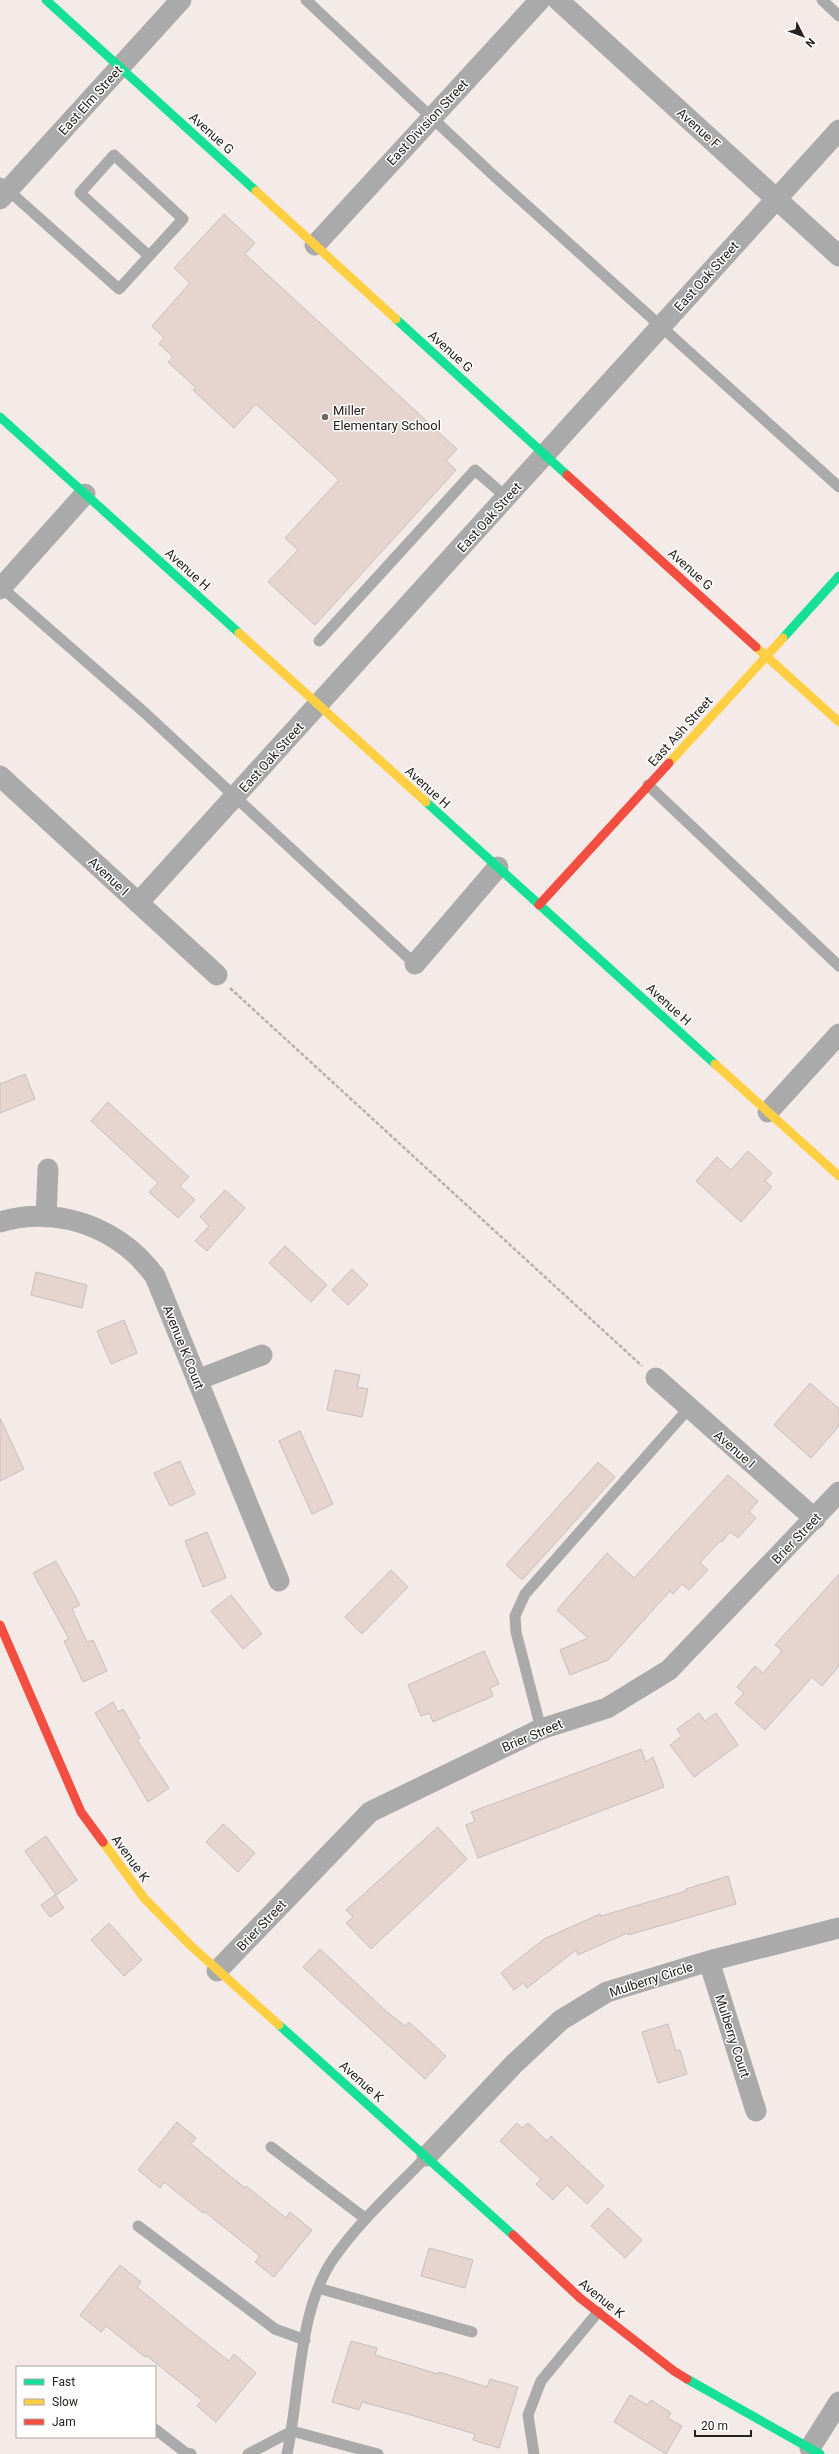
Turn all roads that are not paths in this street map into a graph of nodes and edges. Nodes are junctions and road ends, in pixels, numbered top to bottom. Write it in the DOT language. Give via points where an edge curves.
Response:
graph roads {
  1 [pos="46,0"];
  2 [pos="181,0"];
  3 [pos="306,0"];
  4 [pos="540,0"];
  5 [pos="558,0"];
  6 [pos="822,0"];
  7 [pos="839,16"];
  8 [pos="120,67"];
  9 [pos="432,118"];
  10 [pos="839,130"];
  11 [pos="3,191"];
  12 [pos="776,199"];
  13 [pos="315,245"];
  14 [pos="149,256"];
  15 [pos="839,256"];
  16 [pos="661,326"];
  17 [pos="0,417"];
  18 [pos="545,454"];
  19 [pos="839,487"];
  20 [pos="85,494"];
  21 [pos="506,497"];
  22 [pos="839,576"];
  23 [pos="1,588"];
  24 [pos="319,641"];
  25 [pos="766,656"];
  26 [pos="318,704"];
  27 [pos="839,722"];
  28 [pos="0,776"];
  29 [pos="648,786"];
  30 [pos="236,795"];
  31 [pos="498,867"];
  32 [pos="138,903"];
  33 [pos="540,904"];
  34 [pos="415,964"];
  35 [pos="839,966"];
  36 [pos="217,975"];
  37 [pos="839,1034"];
  38 [pos="768,1112"];
  39 [pos="48,1169"];
  40 [pos="839,1176"];
  41 [pos="46,1217"];
  42 [pos="0,1222"];
  43 [pos="262,1355"];
  44 [pos="656,1378"];
  45 [pos="197,1380"];
  46 [pos="689,1408"];
  47 [pos="839,1492"];
  48 [pos="815,1519"];
  49 [pos="279,1581"];
  50 [pos="0,1625"];
  51 [pos="541,1729"];
  52 [pos="839,1928"];
  53 [pos="709,1960"];
  54 [pos="217,1971"];
  55 [pos="756,2111"];
  56 [pos="272,2147"];
  57 [pos="427,2156"];
  58 [pos="366,2220"];
  59 [pos="138,2226"];
  60 [pos="318,2288"];
  61 [pos="598,2312"];
  62 [pos="472,2332"];
  63 [pos="305,2340"];
  64 [pos="839,2402"];
  65 [pos="156,2430"];
  66 [pos="292,2431"];
  67 [pos="815,2451"];
  68 [pos="191,2454"];
  69 [pos="248,2454"];
  70 [pos="287,2454"];
  71 [pos="378,2454"];
  72 [pos="534,2454"];
  1 -- 8 [label="street, Avenue G"];
  2 -- 8 [label="street, East Elm Street"];
  3 -- 9 [label="lane"];
  4 -- 9 [label="street, East Division Street"];
  5 -- 12 [label="street, Avenue F"];
  6 -- 7 [label="lane"];
  8 -- 11 [label="street, East Elm Street"];
  8 -- 13 [label="street, Avenue G"];
  9 -- 13 [label="street, East Division Street"];
  9 -- 16 [label="lane"];
  10 -- 12 [label="street, East Oak Street"];
  11 -- 14 [label="lane" via="119,289"];
  12 -- 15 [label="street, Avenue F"];
  12 -- 16 [label="street, East Oak Street"];
  13 -- 18 [label="street, Avenue G"];
  14 -- 14 [label="lane" via="183,219 114,155 80,193"];
  16 -- 18 [label="street, East Oak Street"];
  16 -- 19 [label="lane"];
  17 -- 20 [label="street, Avenue H"];
  18 -- 21 [label="street, East Oak Street"];
  18 -- 25 [label="street, Avenue G"];
  20 -- 23 [label="street"];
  20 -- 26 [label="street, Avenue H"];
  21 -- 24 [label="lane" via="475,470"];
  21 -- 26 [label="street, East Oak Street"];
  22 -- 25 [label="street, East Ash Street"];
  23 -- 30 [label="lane"];
  25 -- 27 [label="street, Avenue G"];
  25 -- 29 [label="street, East Ash Street"];
  26 -- 30 [label="street, East Oak Street"];
  26 -- 31 [label="street, Avenue H"];
  28 -- 32 [label="street, Avenue I"];
  29 -- 33 [label="street, East Ash Street"];
  29 -- 35 [label="lane"];
  30 -- 32 [label="street, East Oak Street"];
  30 -- 34 [label="lane"];
  31 -- 33 [label="street, Avenue H"];
  31 -- 34 [label="street"];
  32 -- 36 [label="street, Avenue I"];
  33 -- 38 [label="street, Avenue H"];
  37 -- 38 [label="street"];
  38 -- 40 [label="street, Avenue H"];
  39 -- 41 [label="street"];
  41 -- 42 [label="street, Avenue K Court" via="20,1216"];
  41 -- 45 [label="street, Avenue K Court" via="78,1220 103,1232 132,1251 155,1276"];
  43 -- 45 [label="street"];
  44 -- 46 [label="street, Avenue I"];
  45 -- 49 [label="street, Avenue K Court"];
  46 -- 48 [label="street, Avenue I"];
  46 -- 51 [label="lane" via="525,1594 516,1616 516,1632"];
  47 -- 48 [label="street, Brier Street"];
  48 -- 51 [label="street, Brier Street" via="669,1670 607,1708"];
  50 -- 54 [label="street, Avenue K" via="81,1812 144,1898"];
  51 -- 54 [label="street, Brier Street" via="370,1812"];
  52 -- 53 [label="street, Mulberry Circle"];
  53 -- 55 [label="street, Mulberry Court"];
  53 -- 57 [label="street, Mulberry Circle" via="607,1992 561,2020 514,2064"];
  54 -- 57 [label="street, Avenue K"];
  56 -- 58 [label="lane"];
  57 -- 58 [label="lane"];
  57 -- 61 [label="street, Avenue K"];
  58 -- 60 [label="lane" via="335,2255"];
  59 -- 63 [label="lane" via="274,2329"];
  60 -- 62 [label="lane"];
  60 -- 63 [label="lane"];
  61 -- 67 [label="street, Avenue K" via="674,2371"];
  61 -- 72 [label="lane" via="541,2380 528,2414"];
  63 -- 66 [label="lane" via="293,2406"];
  64 -- 67 [label="street"];
  65 -- 68 [label="lane" via="186,2453"];
  66 -- 69 [label="lane"];
  66 -- 70 [label="lane"];
  66 -- 71 [label="lane"];
}
